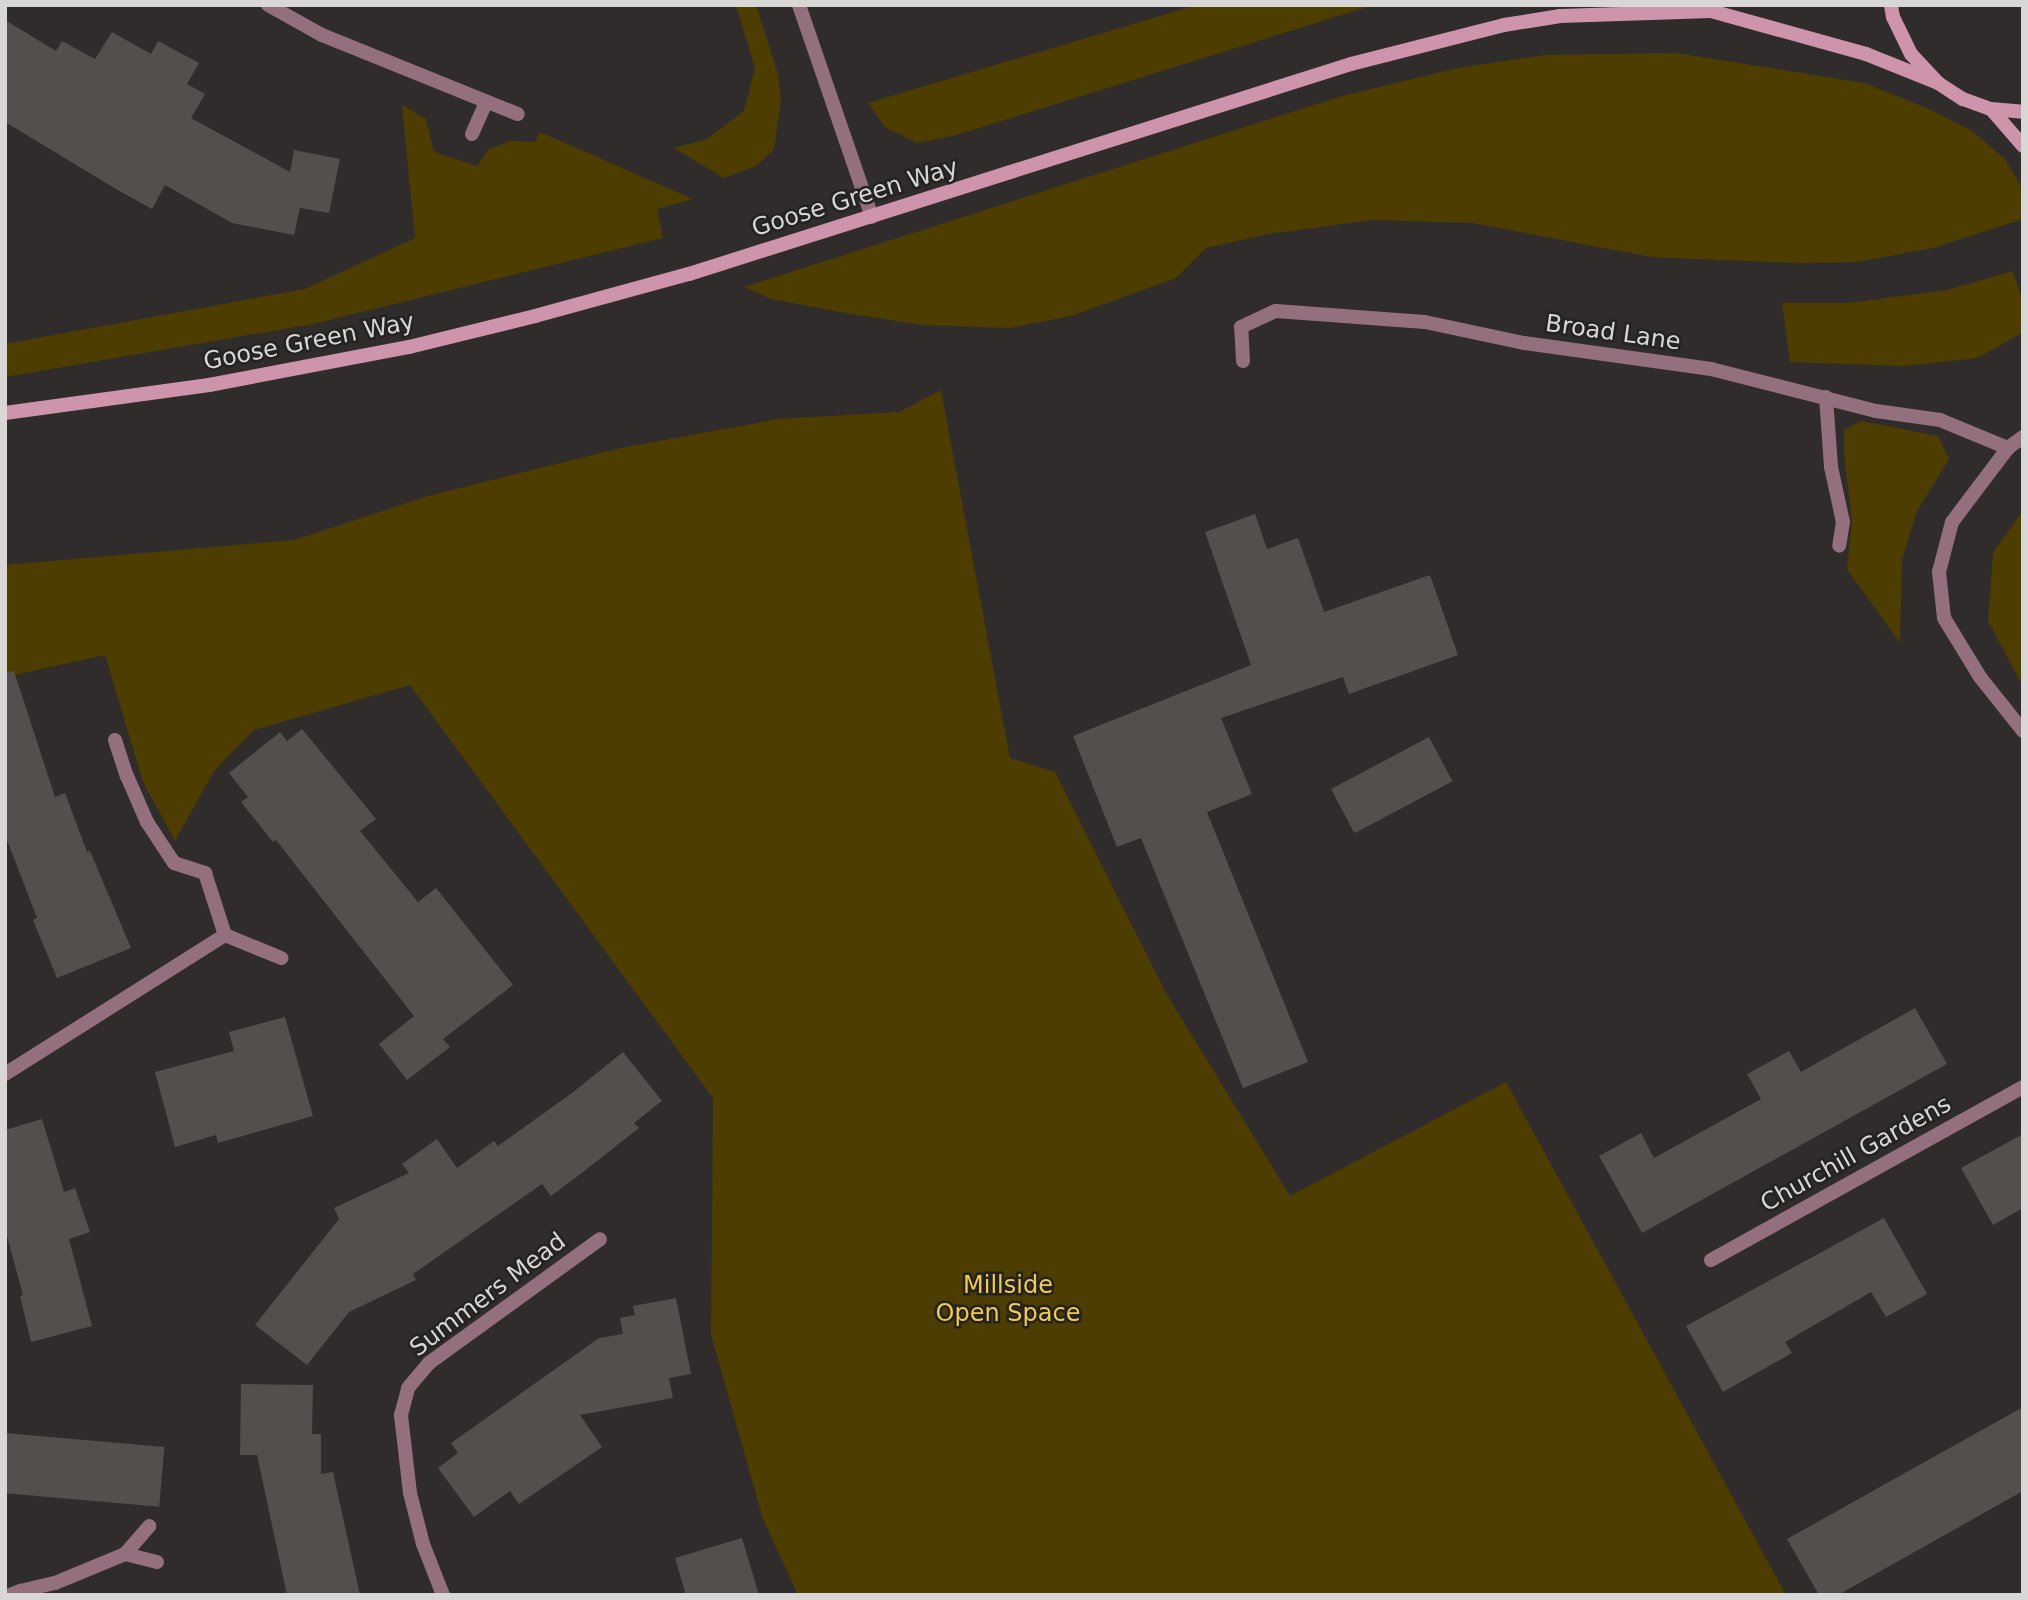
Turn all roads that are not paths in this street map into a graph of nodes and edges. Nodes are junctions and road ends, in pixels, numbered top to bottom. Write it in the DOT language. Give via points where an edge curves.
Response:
graph roads {
  1 [pos="268,5"];
  2 [pos="799,5"];
  3 [pos="1731,5"];
  4 [pos="1891,5"];
  5 [pos="1711,11"];
  6 [pos="1938,83"];
  7 [pos="486,103"];
  8 [pos="1991,109"];
  9 [pos="2023,112"];
  10 [pos="518,114"];
  11 [pos="472,134"];
  12 [pos="2023,146"];
  13 [pos="872,218"];
  14 [pos="1243,360"];
  15 [pos="1826,397"];
  16 [pos="5,413"];
  17 [pos="2023,436"];
  18 [pos="2008,448"];
  19 [pos="1839,546"];
  20 [pos="2023,731"];
  21 [pos="115,740"];
  22 [pos="225,935"];
  23 [pos="281,958"];
  24 [pos="5,1074"];
  25 [pos="2023,1087"];
  26 [pos="600,1239"];
  27 [pos="1712,1261"];
  28 [pos="149,1526"];
  29 [pos="125,1554"];
  30 [pos="157,1562"];
  31 [pos="15,1593"];
  32 [pos="443,1595"];
  1 -- 7 [label="street" via="322,35"];
  2 -- 13 [label="street"];
  3 -- 5 [label="main road, Goose Green Way"];
  4 -- 6 [label="main road" via="1910,54"];
  5 -- 6 [label="main road, Goose Green Way" via="1844,47"];
  5 -- 13 [label="main road, Goose Green Way" via="1560,16 1434,41"];
  6 -- 8 [label="main road"];
  7 -- 10 [label="street"];
  7 -- 11 [label="street"];
  8 -- 9 [label="main road"];
  8 -- 12 [label="main road"];
  13 -- 16 [label="main road, Goose Green Way" via="689,274 410,347 209,385"];
  14 -- 15 [label="street, Broad Lane" via="1241,327 1276,311 1328,314 1425,322 1524,343 1711,369"];
  15 -- 18 [label="street, Broad Lane" via="1876,411 1940,420"];
  15 -- 19 [label="street" via="1831,467 1843,522"];
  17 -- 18 [label="street"];
  18 -- 20 [label="street" via="1952,522 1939,572 1944,618 1980,677"];
  21 -- 22 [label="street" via="147,822 174,863 205,873"];
  22 -- 23 [label="street"];
  22 -- 24 [label="street"];
  25 -- 27 [label="street, Churchill Gardens"];
  26 -- 32 [label="street, Summers Mead" via="429,1363 408,1388 401,1415 410,1493"];
  28 -- 29 [label="street"];
  29 -- 30 [label="street"];
  29 -- 31 [label="street" via="55,1583"];
}
